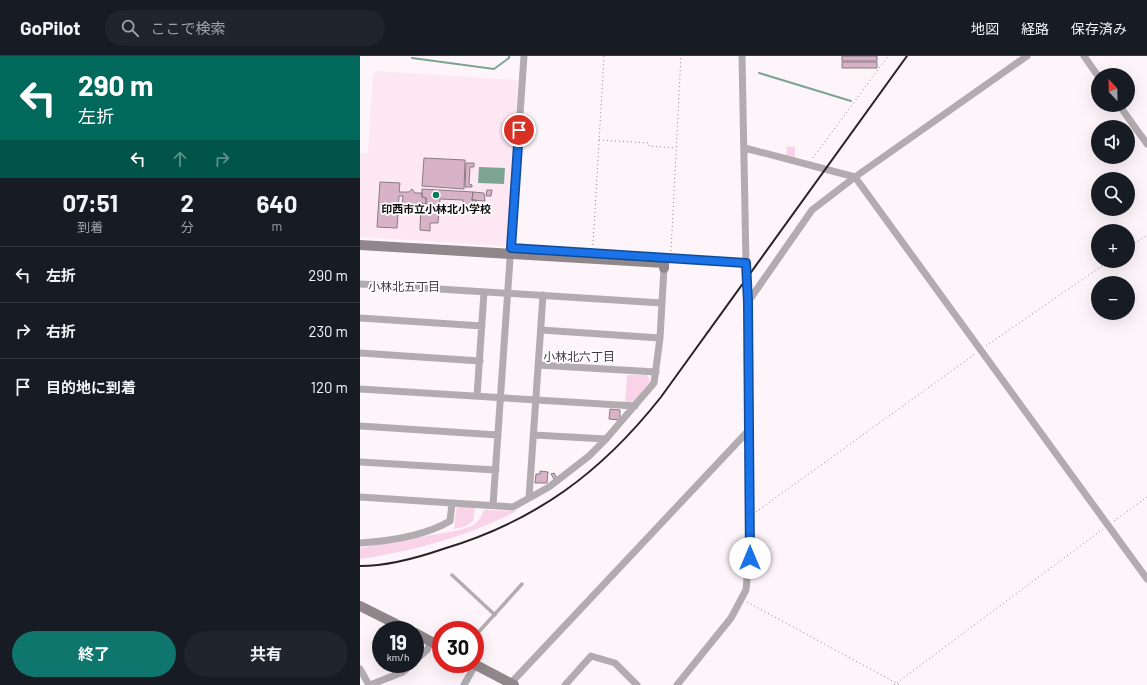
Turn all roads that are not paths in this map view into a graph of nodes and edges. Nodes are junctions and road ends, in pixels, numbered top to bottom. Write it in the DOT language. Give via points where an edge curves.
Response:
graph roads {
  1 [pos="524,56"];
  2 [pos="742,56"];
  3 [pos="1027,56"];
  4 [pos="1084,56"];
  5 [pos="1092,68"];
  6 [pos="1124,112"];
  7 [pos="1147,144"];
  8 [pos="745,148"];
  9 [pos="855,177"];
  10 [pos="360,245"];
  11 [pos="511,251"];
  12 [pos="746,263"];
  13 [pos="664,268"];
  14 [pos="360,284"];
  15 [pos="484,292"];
  16 [pos="508,293"];
  17 [pos="543,295"];
  18 [pos="748,302"];
  19 [pos="662,303"];
  20 [pos="360,318"];
  21 [pos="482,326"];
  22 [pos="541,330"];
  23 [pos="660,338"];
  24 [pos="360,353"];
  25 [pos="480,361"];
  26 [pos="538,365"];
  27 [pos="656,372"];
  28 [pos="360,389"];
  29 [pos="477,396"];
  30 [pos="501,398"];
  31 [pos="536,400"];
  32 [pos="635,406"];
  33 [pos="360,426"];
  34 [pos="749,430"];
  35 [pos="498,435"];
  36 [pos="534,435"];
  37 [pos="606,439"];
  38 [pos="360,462"];
  39 [pos="496,470"];
  40 [pos="360,497"];
  41 [pos="530,498"];
  42 [pos="452,503"];
  43 [pos="493,505"];
  44 [pos="360,543"];
  45 [pos="452,575"];
  46 [pos="1147,579"];
  47 [pos="522,584"];
  48 [pos="360,606"];
  49 [pos="495,615"];
  50 [pos="390,621"];
  51 [pos="484,627"];
  52 [pos="424,638"];
  53 [pos="431,642"];
  54 [pos="424,653"];
  55 [pos="360,669"];
  56 [pos="484,669"];
  57 [pos="400,673"];
  58 [pos="470,673"];
  59 [pos="512,684"];
  60 [pos="369,685"];
  61 [pos="464,685"];
  62 [pos="565,685"];
  63 [pos="637,685"];
  64 [pos="677,685"];
  1 -- 11 [label="street"];
  2 -- 8 [label="street"];
  3 -- 9 [label="street"];
  4 -- 5 [label="street"];
  6 -- 7 [label="street"];
  8 -- 9 [label="street"];
  8 -- 12 [label="street"];
  9 -- 18 [label="street" via="812,210"];
  9 -- 46 [label="street"];
  10 -- 11 [label="street"];
  11 -- 12 [label="street" via="592,253"];
  11 -- 13 [label="street" via="664,263"];
  11 -- 16 [label="street"];
  12 -- 18 [label="street"];
  13 -- 19 [label="street"];
  14 -- 15 [label="street"];
  15 -- 16 [label="street"];
  15 -- 21 [label="street"];
  16 -- 17 [label="street"];
  16 -- 30 [label="street"];
  17 -- 19 [label="street"];
  17 -- 22 [label="street"];
  18 -- 34 [label="street"];
  19 -- 23 [label="street"];
  20 -- 21 [label="street"];
  21 -- 25 [label="street"];
  22 -- 23 [label="street"];
  22 -- 26 [label="street"];
  23 -- 27 [label="street"];
  24 -- 25 [label="street"];
  25 -- 29 [label="street"];
  26 -- 27 [label="street"];
  26 -- 31 [label="street"];
  27 -- 32 [label="street" via="654,383"];
  28 -- 29 [label="street"];
  29 -- 30 [label="street"];
  30 -- 31 [label="street"];
  30 -- 35 [label="street"];
  31 -- 32 [label="street"];
  31 -- 36 [label="street"];
  32 -- 37 [label="street"];
  33 -- 35 [label="street"];
  34 -- 59 [label="street"];
  34 -- 64 [label="street" via="746,590 720,633"];
  35 -- 39 [label="street"];
  36 -- 37 [label="street"];
  36 -- 41 [label="street"];
  37 -- 41 [label="street" via="589,456 549,487"];
  38 -- 39 [label="street"];
  39 -- 43 [label="street"];
  40 -- 42 [label="street"];
  41 -- 43 [label="street" via="513,506"];
  42 -- 43 [label="street"];
  42 -- 44 [label="street" via="450,521 441,526 407,536"];
  45 -- 49 [label="lane"];
  47 -- 49 [label="lane"];
  48 -- 50 [label="street"];
  49 -- 51 [label="lane"];
  52 -- 53 [label="street"];
  53 -- 54 [label="street"];
  55 -- 60 [label="street"];
  56 -- 59 [label="street"];
  57 -- 60 [label="street"];
  58 -- 61 [label="street"];
  62 -- 63 [label="street" via="591,656 615,663"];
}
